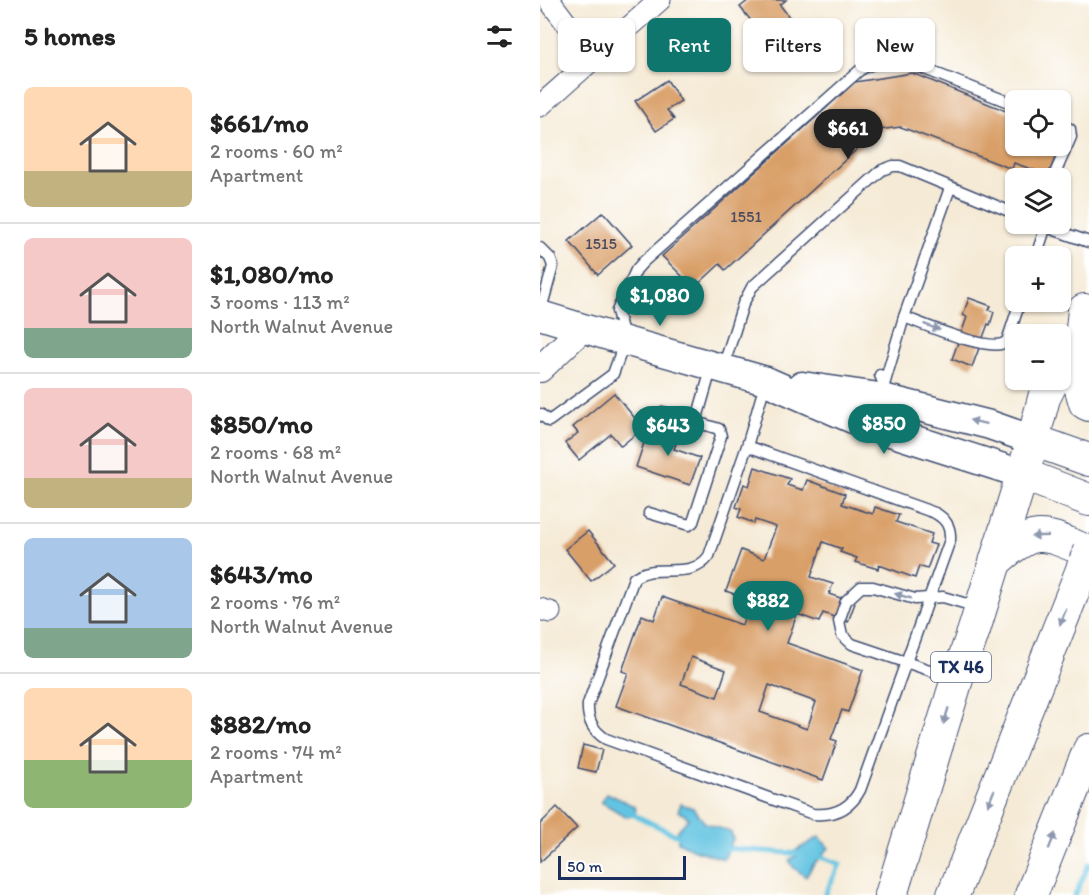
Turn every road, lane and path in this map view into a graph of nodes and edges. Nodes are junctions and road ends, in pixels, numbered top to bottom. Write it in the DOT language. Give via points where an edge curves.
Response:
graph roads {
  1 [pos="549,0"];
  2 [pos="660,0"];
  3 [pos="562,18"];
  4 [pos="635,23"];
  5 [pos="580,72"];
  6 [pos="1005,101"];
  7 [pos="540,106"];
  8 [pos="950,188"];
  9 [pos="1005,210"];
  10 [pos="1067,234"];
  11 [pos="1089,242"];
  12 [pos="540,248"];
  13 [pos="1087,303"];
  14 [pos="1016,312"];
  15 [pos="540,314"];
  16 [pos="904,317"];
  17 [pos="583,328"];
  18 [pos="1071,338"];
  19 [pos="625,341"];
  20 [pos="718,367"];
  21 [pos="540,369"];
  22 [pos="880,375"];
  23 [pos="766,381"];
  24 [pos="1048,390"];
  25 [pos="1089,405"];
  26 [pos="663,412"];
  27 [pos="540,414"];
  28 [pos="696,422"];
  29 [pos="1033,440"];
  30 [pos="747,446"];
  31 [pos="1089,460"];
  32 [pos="1022,474"];
  33 [pos="1089,500"];
  34 [pos="649,513"];
  35 [pos="1088,555"];
  36 [pos="996,561"];
  37 [pos="929,598"];
  38 [pos="980,608"];
  39 [pos="906,662"];
  40 [pos="957,679"];
  41 [pos="1089,750"];
  42 [pos="891,895"];
  43 [pos="953,895"];
  44 [pos="1030,895"];
  1 -- 3 [label="street"];
  2 -- 4 [label="street"];
  5 -- 7 [label="street"];
  6 -- 19 [label="lane" via="907,62 871,64 860,69 639,266 617,311"];
  8 -- 9 [label="lane"];
  8 -- 16 [label="lane"];
  8 -- 20 [label="lane" via="900,166 882,170 752,287"];
  10 -- 11 [label="lane"];
  12 -- 15 [label="lane" via="553,266"];
  13 -- 18 [label="main road"];
  13 -- 25 [label="main road" via="1077,376"];
  16 -- 14 [label="lane, one-way" via="996,346 1006,341"];
  15 -- 17 [label="main road"];
  16 -- 22 [label="lane" via="884,385"];
  17 -- 19 [label="main road"];
  17 -- 21 [label="street"];
  19 -- 20 [label="main road"];
  19 -- 27 [label="lane" via="613,374 549,421"];
  20 -- 23 [label="main road"];
  20 -- 28 [label="lane"];
  29 -- 23 [label="main road, one-way" via="879,397"];
  23 -- 30 [label="lane"];
  23 -- 32 [label="main road" via="862,423"];
  24 -- 29 [label="main road"];
  26 -- 28 [label="lane"];
  28 -- 34 [label="lane" via="718,429 721,436 693,522 689,525"];
  29 -- 31 [label="main road"];
  29 -- 32 [label="main road, TX 46"];
  30 -- 37 [label="lane" via="935,513 945,520 950,540"];
  30 -- 39 [label="lane" via="705,561 686,571 640,574 630,584 588,704 589,718 596,731 606,739 813,814 831,813 849,806 860,790"];
  32 -- 33 [label="main road"];
  32 -- 36 [label="main road, TX 46"];
  35 -- 36 [label="main road, one-way" via="1049,536 1030,536"];
  35 -- 43 [label="main road, one-way"];
  36 -- 38 [label="main road, TX 46"];
  37 -- 38 [label="lane" via="943,597"];
  37 -- 39 [label="lane"];
  37 -- 39 [label="lane, one-way" via="915,599 867,586 856,590 843,606 840,628 846,640"];
  38 -- 40 [label="main road, TX 46"];
  39 -- 40 [label="lane"];
  40 -- 42 [label="main road, TX 46, one-way"];
  44 -- 41 [label="main road, one-way"];
}
